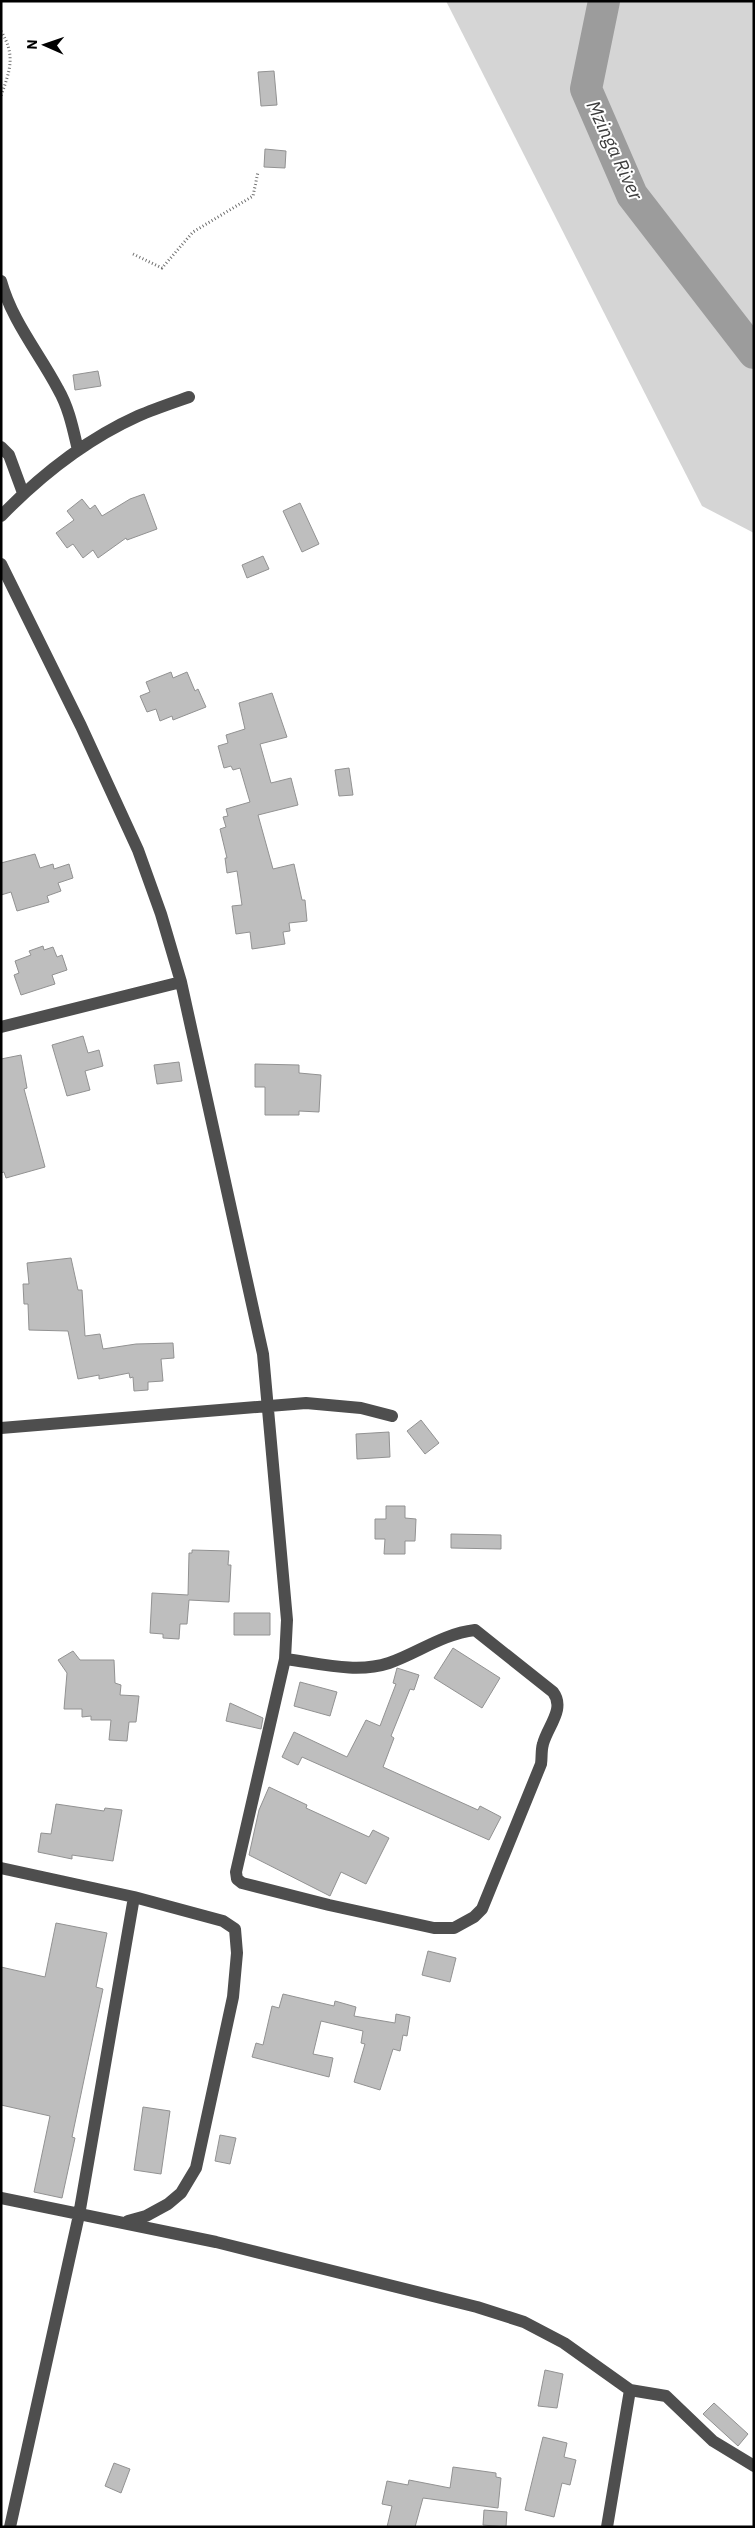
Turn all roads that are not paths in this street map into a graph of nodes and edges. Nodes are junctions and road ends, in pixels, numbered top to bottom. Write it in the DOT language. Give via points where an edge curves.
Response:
graph roads {
  1 [pos="1,281"];
  2 [pos="189,397"];
  3 [pos="1,447"];
  4 [pos="78,450"];
  5 [pos="23,493"];
  6 [pos="1,516"];
  7 [pos="1,564"];
  8 [pos="181,982"];
  9 [pos="1,1027"];
  10 [pos="267,1406"];
  11 [pos="392,1416"];
  12 [pos="1,1428"];
  13 [pos="285,1659"];
  14 [pos="1,1868"];
  15 [pos="134,1897"];
  16 [pos="1,2198"];
  17 [pos="79,2215"];
  18 [pos="125,2222"];
  19 [pos="630,2390"];
  20 [pos="754,2466"];
  21 [pos="10,2527"];
  22 [pos="607,2527"];
  1 -- 4 [label="street" via="15,317 59,390 70,416"];
  2 -- 4 [label="street" via="137,416"];
  3 -- 5 [label="street" via="9,455"];
  4 -- 5 [label="street"];
  5 -- 6 [label="street"];
  7 -- 8 [label="street" via="138,850"];
  8 -- 9 [label="street"];
  8 -- 10 [label="street" via="264,1354"];
  10 -- 11 [label="street" via="332,1404"];
  10 -- 12 [label="street"];
  10 -- 13 [label="street" via="288,1620"];
  13 -- 13 [label="street" via="374,1667 455,1634 475,1630 553,1692 558,1699 558,1711 542,1745 541,1764 482,1909 474,1917 454,1928 434,1928 329,1905 237,1879"];
  14 -- 15 [label="street"];
  15 -- 17 [label="street"];
  15 -- 18 [label="street" via="222,1921 235,1929 237,1953 233,1997 196,2168 181,2193 168,2204 146,2216"];
  16 -- 17 [label="street"];
  17 -- 18 [label="street"];
  17 -- 21 [label="street"];
  18 -- 19 [label="street" via="216,2242 515,2319 564,2344"];
  19 -- 20 [label="street" via="666,2396 713,2441"];
  19 -- 22 [label="street"];
}
